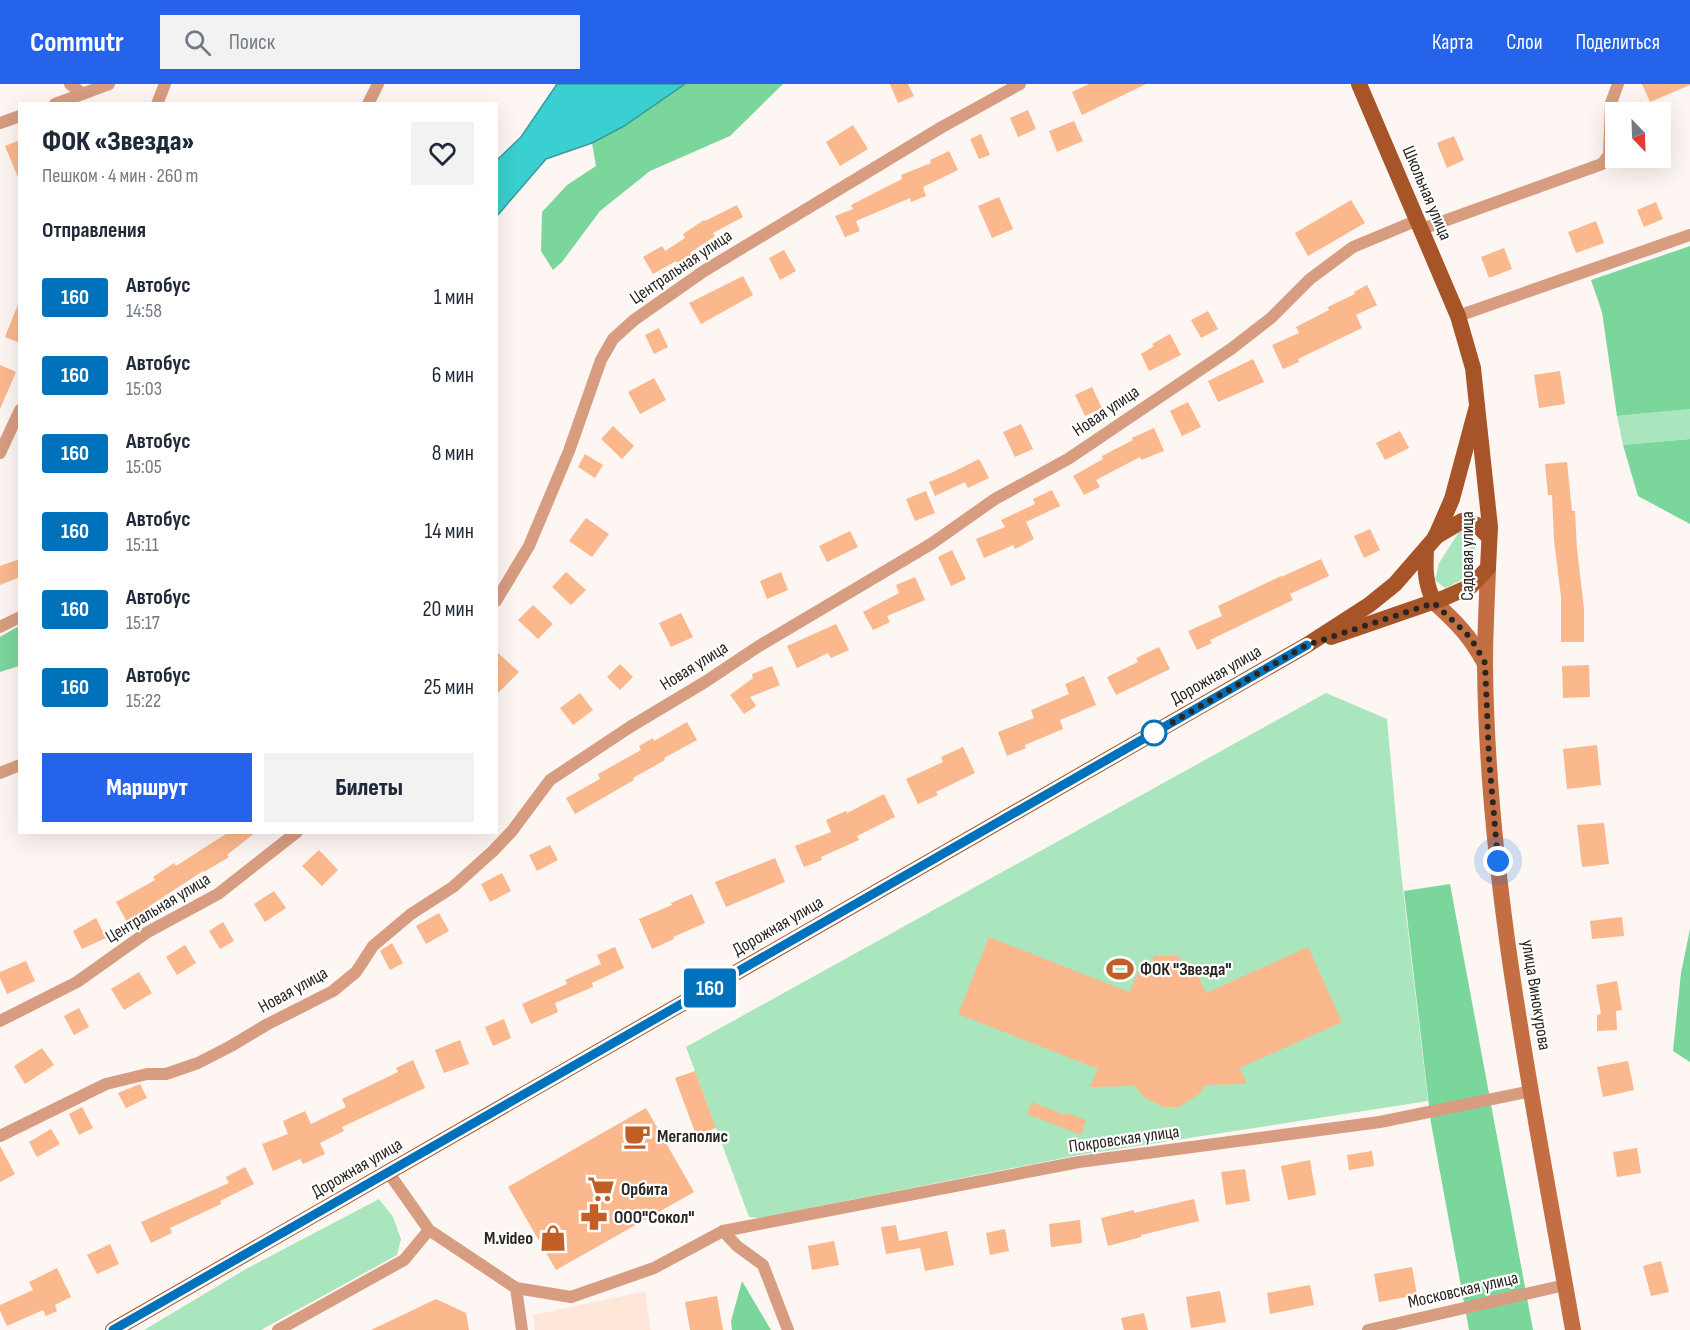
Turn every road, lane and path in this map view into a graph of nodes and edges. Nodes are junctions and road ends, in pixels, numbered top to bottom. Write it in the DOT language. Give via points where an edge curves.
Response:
graph roads {
  1 [pos="70,84"];
  2 [pos="109,84"];
  3 [pos="165,84"];
  4 [pos="378,84"];
  5 [pos="1020,84"];
  6 [pos="1359,84"];
  7 [pos="1618,84"];
  8 [pos="83,94"];
  9 [pos="61,102"];
  10 [pos="158,102"];
  11 [pos="369,102"];
  12 [pos="18,117"];
  13 [pos="0,123"];
  14 [pos="1420,225"];
  15 [pos="1690,235"];
  16 [pos="1458,316"];
  17 [pos="1477,406"];
  18 [pos="18,414"];
  19 [pos="0,453"];
  20 [pos="1489,537"];
  21 [pos="1431,543"];
  22 [pos="1488,568"];
  23 [pos="498,597"];
  24 [pos="1434,603"];
  25 [pos="18,618"];
  26 [pos="0,627"];
  27 [pos="1307,645"];
  28 [pos="1485,663"];
  29 [pos="18,766"];
  30 [pos="0,773"];
  31 [pos="294,834"];
  32 [pos="0,1021"];
  33 [pos="1532,1091"];
  34 [pos="0,1136"];
  35 [pos="388,1172"];
  36 [pos="429,1230"];
  37 [pos="723,1231"];
  38 [pos="1565,1286"];
  39 [pos="516,1288"];
  40 [pos="113,1330"];
  41 [pos="278,1330"];
  42 [pos="522,1330"];
  43 [pos="788,1330"];
  44 [pos="1368,1330"];
  45 [pos="1573,1330"];
  1 -- 8 [label="street"];
  2 -- 8 [label="street"];
  3 -- 10 [label="street"];
  4 -- 11 [label="street"];
  5 -- 23 [label="street, Центральная улица" via="704,271 633,320 613,339 529,546"];
  6 -- 14 [label="main road, Школьная улица"];
  7 -- 14 [label="street" via="1611,103 1609,155 1602,164"];
  8 -- 9 [label="street"];
  12 -- 13 [label="street"];
  14 -- 16 [label="main road, Школьная улица"];
  14 -- 34 [label="street, Новая улица" via="1353,247 1310,279 1271,318 1231,349 1068,459 995,499 931,544 759,646 550,780 493,851 373,946 356,972 333,991 198,1063 166,1074 147,1074 106,1084"];
  15 -- 16 [label="street"];
  16 -- 17 [label="main road, Садовая улица" via="1473,368"];
  17 -- 20 [label="main road, Садовая улица"];
  17 -- 21 [label="main road, Садовая улица" via="1452,499"];
  18 -- 19 [label="street"];
  20 -- 21 [label="main road" via="1477,525 1462,521"];
  20 -- 22 [label="main road, Садовая улица"];
  21 -- 24 [label="main road" via="1425,573"];
  21 -- 27 [label="main road" via="1395,584"];
  22 -- 24 [label="main road" via="1471,586"];
  22 -- 28 [label="main road, Садовая улица"];
  24 -- 27 [label="main road"];
  24 -- 28 [label="main road, Садовая улица" via="1466,633"];
  25 -- 26 [label="street"];
  27 -- 35 [label="main road, Дорожная улица"];
  28 -- 33 [label="main road, улица Винокурова" via="1498,861"];
  29 -- 30 [label="street"];
  31 -- 32 [label="street, Центральная улица" via="218,894 146,933 77,982"];
  33 -- 37 [label="street, Покровская улица" via="1386,1120 1079,1162"];
  33 -- 38 [label="main road, улица Винокурова"];
  35 -- 36 [label="street"];
  35 -- 40 [label="main road, Дорожная улица"];
  36 -- 39 [label="street"];
  36 -- 41 [label="street" via="404,1260"];
  37 -- 39 [label="street, Покровская улица" via="654,1268 571,1298"];
  37 -- 43 [label="street" via="764,1265"];
  38 -- 44 [label="street, Московская улица"];
  38 -- 45 [label="main road, улица Винокурова"];
  39 -- 42 [label="street"];
}
